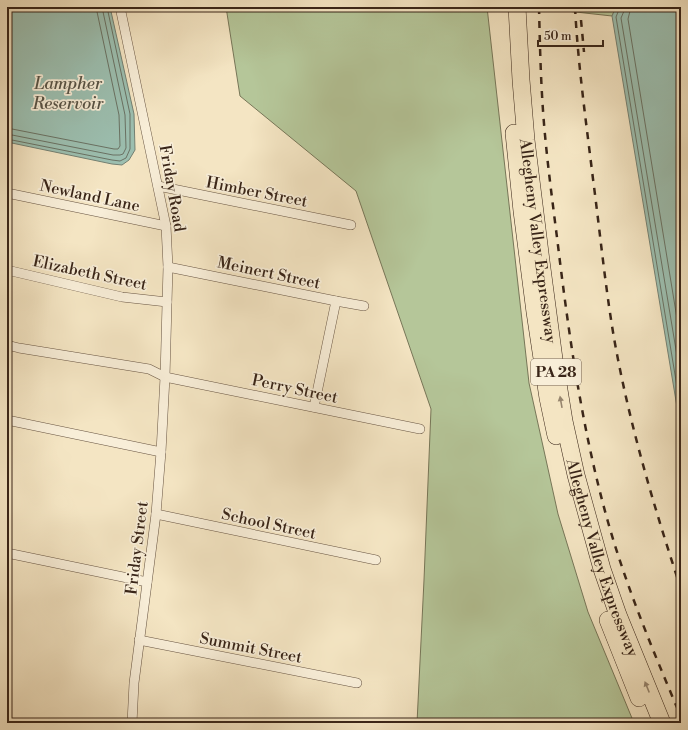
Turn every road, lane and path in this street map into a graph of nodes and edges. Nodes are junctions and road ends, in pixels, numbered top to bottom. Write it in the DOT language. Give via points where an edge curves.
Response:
graph roads {
  1 [pos="120,7"];
  2 [pos="506,7"];
  3 [pos="517,7"];
  4 [pos="158,186"];
  5 [pos="7,193"];
  6 [pos="351,225"];
  7 [pos="166,226"];
  8 [pos="168,267"];
  9 [pos="7,270"];
  10 [pos="336,301"];
  11 [pos="167,302"];
  12 [pos="364,306"];
  13 [pos="7,345"];
  14 [pos="165,377"];
  15 [pos="314,407"];
  16 [pos="7,420"];
  17 [pos="420,429"];
  18 [pos="161,452"];
  19 [pos="156,514"];
  20 [pos="7,553"];
  21 [pos="376,560"];
  22 [pos="147,582"];
  23 [pos="139,640"];
  24 [pos="357,683"];
  25 [pos="132,723"];
  26 [pos="649,723"];
  27 [pos="662,723"];
  1 -- 4 [label="street, Friday Road"];
  2 -- 26 [label="highway, Allegheny Valley Expressway / PA 28" via="515,148 548,398 584,550 617,645"];
  27 -- 3 [label="highway, Allegheny Valley Expressway / PA 28, one-way" via="602,569 564,421 540,261 526,140"];
  4 -- 6 [label="street, Himber Street"];
  4 -- 7 [label="street, Friday Road"];
  5 -- 7 [label="street, Newland Lane"];
  7 -- 8 [label="street, Friday Road"];
  8 -- 10 [label="street, Meinert Street"];
  8 -- 11 [label="street, Friday Road"];
  9 -- 11 [label="street, Elizabeth Street" via="122,297"];
  10 -- 12 [label="street, Meinert Street"];
  10 -- 15 [label="street"];
  11 -- 14 [label="street, Friday Road"];
  13 -- 14 [label="street, Perry Street" via="149,369"];
  14 -- 15 [label="street, Perry Street"];
  14 -- 18 [label="street, Friday Street"];
  15 -- 17 [label="street, Perry Street"];
  16 -- 18 [label="street"];
  18 -- 19 [label="street, Friday Street"];
  19 -- 21 [label="street, School Street"];
  19 -- 22 [label="street, Friday Street"];
  20 -- 22 [label="street"];
  22 -- 23 [label="street, Friday Street"];
  23 -- 24 [label="street, Summit Street"];
  23 -- 25 [label="street, Friday Street"];
}
